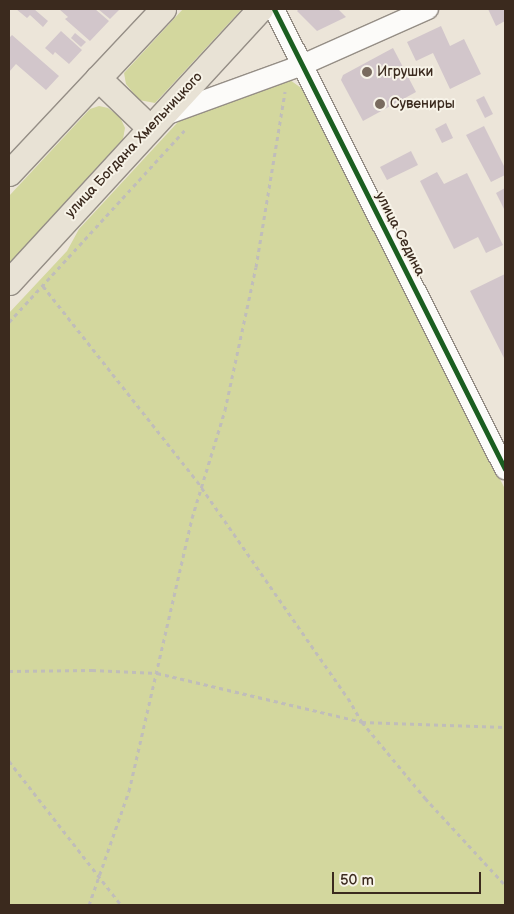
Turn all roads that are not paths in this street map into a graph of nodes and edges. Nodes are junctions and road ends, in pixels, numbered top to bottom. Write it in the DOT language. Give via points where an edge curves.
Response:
graph roads {
  1 [pos="163,9"];
  2 [pos="260,9"];
  3 [pos="274,9"];
  4 [pos="428,9"];
  5 [pos="296,68"];
  6 [pos="98,78"];
  7 [pos="155,122"];
  8 [pos="9,174"];
  9 [pos="9,282"];
  10 [pos="498,436"];
  11 [pos="505,469"];
  1 -- 6 [label="main road"];
  2 -- 7 [label="main road, улица Богдана Хмельницкого"];
  3 -- 5 [label="street, улица Седина"];
  4 -- 5 [label="street"];
  5 -- 7 [label="street"];
  5 -- 10 [label="street, улица Седина"];
  6 -- 7 [label="main road"];
  6 -- 8 [label="main road"];
  7 -- 9 [label="main road, улица Богдана Хмельницкого"];
  10 -- 11 [label="street, улица Седина"];
}
